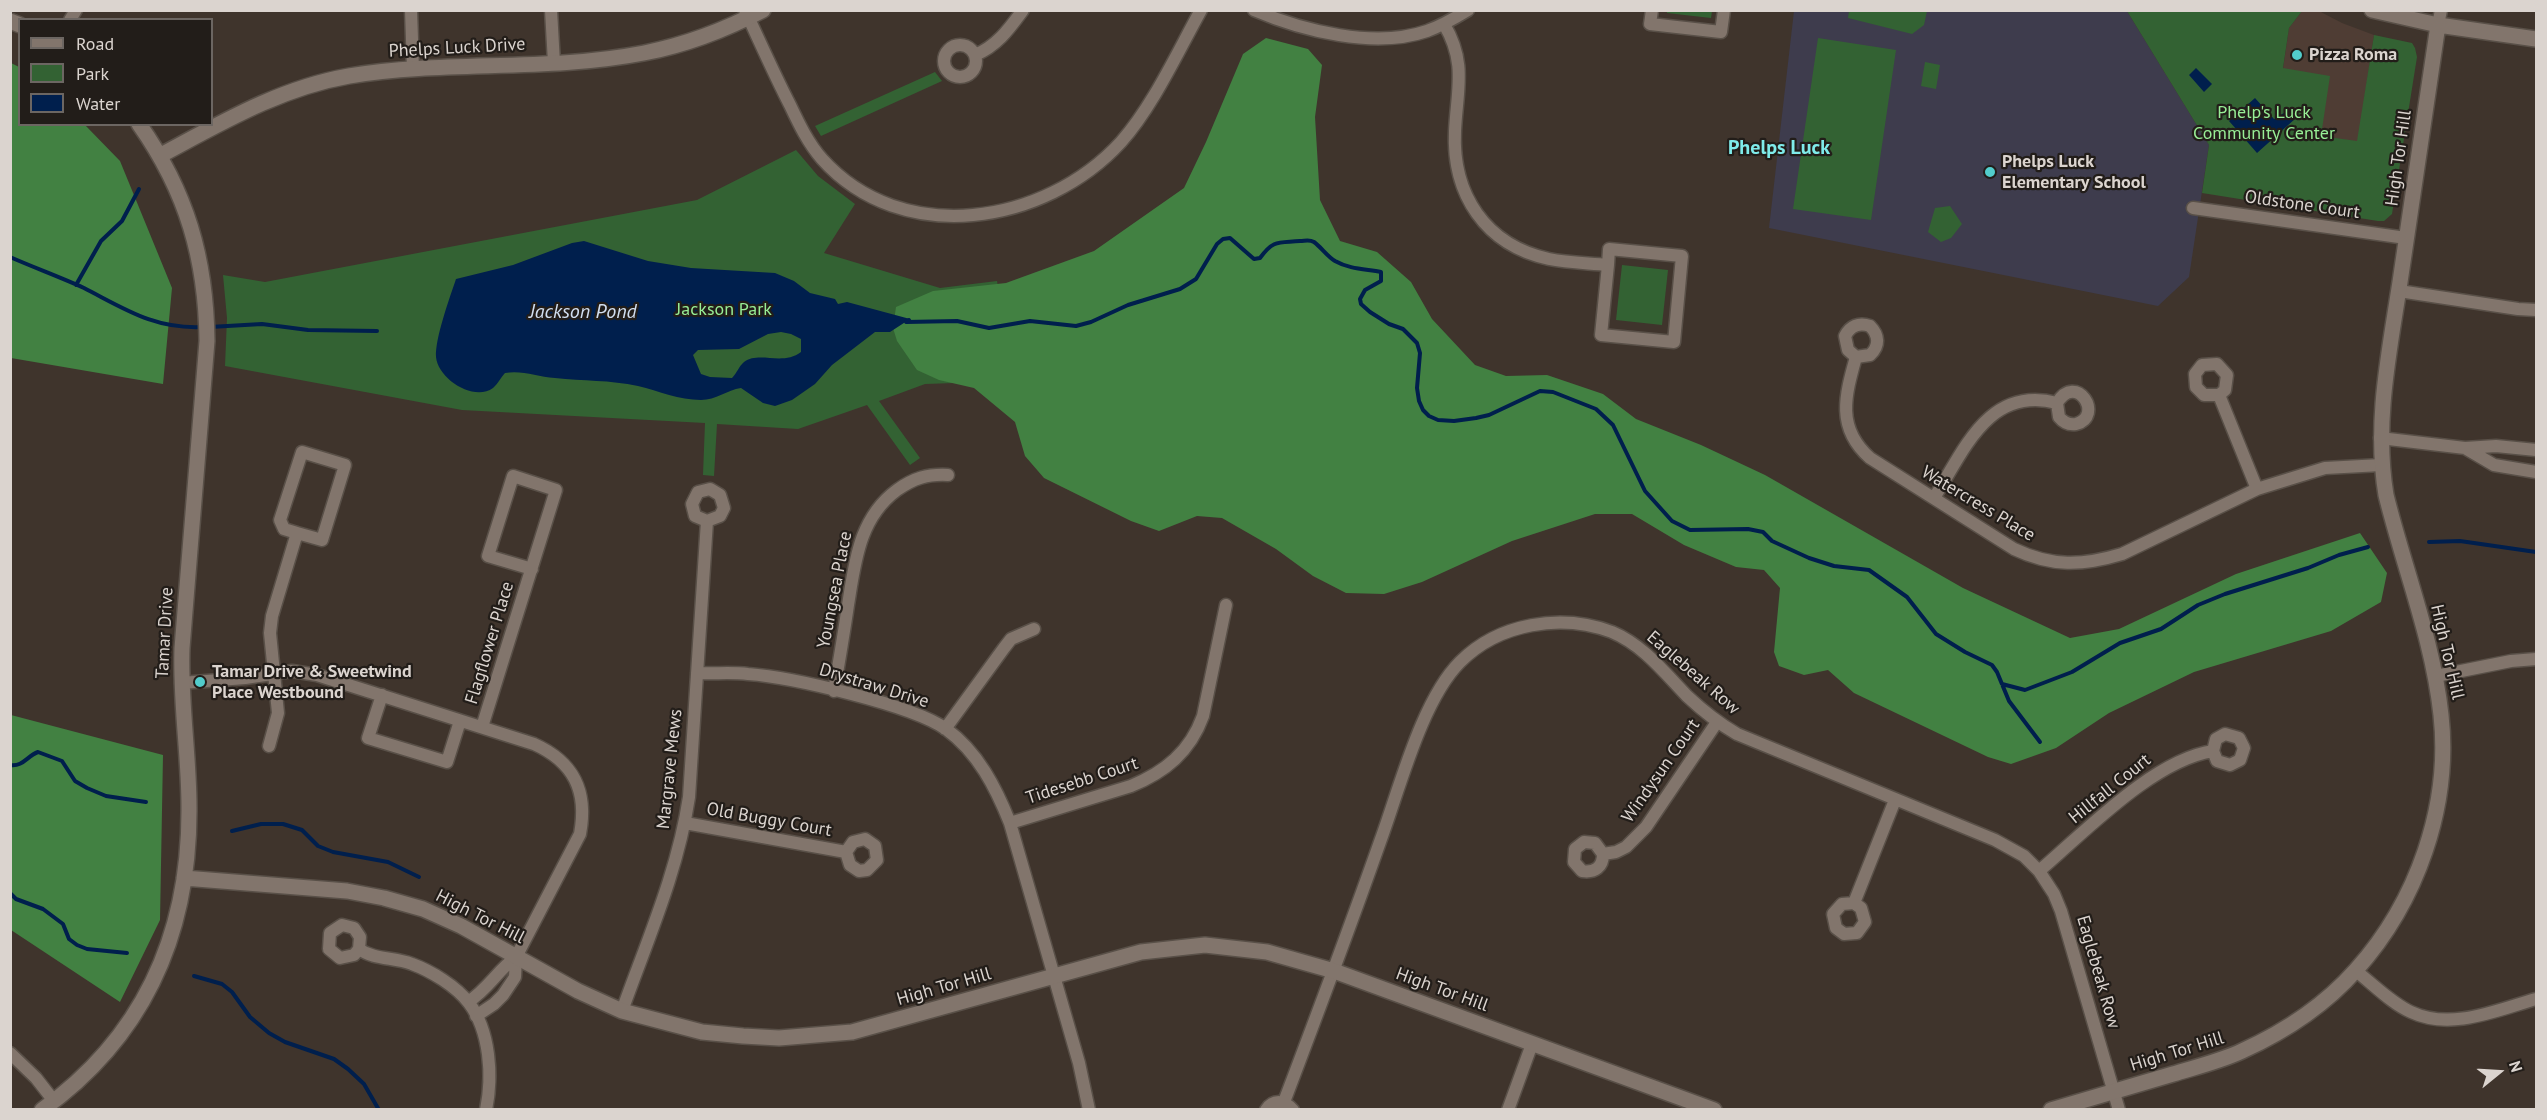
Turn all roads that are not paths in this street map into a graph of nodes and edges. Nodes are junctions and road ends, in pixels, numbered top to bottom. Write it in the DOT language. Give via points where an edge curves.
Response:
graph roads {
  1 [pos="411,10"];
  2 [pos="551,10"];
  3 [pos="763,10"];
  4 [pos="1023,10"];
  5 [pos="1201,10"];
  6 [pos="1254,10"];
  7 [pos="1468,10"];
  8 [pos="1652,10"];
  9 [pos="1724,10"];
  10 [pos="2372,10"];
  11 [pos="747,14"];
  12 [pos="2440,18"];
  13 [pos="1444,24"];
  14 [pos="2536,39"];
  15 [pos="975,55"];
  16 [pos="554,63"];
  17 [pos="412,69"];
  18 [pos="140,126"];
  19 [pos="161,155"];
  20 [pos="2193,208"];
  21 [pos="2406,238"];
  22 [pos="1608,265"];
  23 [pos="2399,291"];
  24 [pos="2536,309"];
  25 [pos="1856,357"];
  26 [pos="2219,395"];
  27 [pos="2057,403"];
  28 [pos="2380,438"];
  29 [pos="2465,448"];
  30 [pos="2536,450"];
  31 [pos="2381,465"];
  32 [pos="2536,472"];
  33 [pos="948,474"];
  34 [pos="2257,489"];
  35 [pos="1934,498"];
  36 [pos="707,521"];
  37 [pos="297,532"];
  38 [pos="532,569"];
  39 [pos="1226,605"];
  40 [pos="1034,629"];
  41 [pos="2536,659"];
  42 [pos="274,673"];
  43 [pos="697,674"];
  44 [pos="2436,676"];
  45 [pos="181,683"];
  46 [pos="834,691"];
  47 [pos="382,695"];
  48 [pos="460,721"];
  49 [pos="1717,723"];
  50 [pos="482,727"];
  51 [pos="945,729"];
  52 [pos="269,746"];
  53 [pos="2213,751"];
  54 [pos="1895,800"];
  55 [pos="685,823"];
  56 [pos="1010,824"];
  57 [pos="846,852"];
  58 [pos="1603,854"];
  59 [pos="2039,871"];
  60 [pos="184,878"];
  61 [pos="1854,903"];
  62 [pos="359,949"];
  63 [pos="516,957"];
  64 [pos="2356,970"];
  65 [pos="1334,971"];
  66 [pos="1054,976"];
  67 [pos="2536,999"];
  68 [pos="468,1002"];
  69 [pos="622,1011"];
  70 [pos="476,1016"];
  71 [pos="1533,1044"];
  72 [pos="13,1059"];
  73 [pos="2114,1092"];
  74 [pos="48,1105"];
  75 [pos="1288,1106"];
  76 [pos="486,1110"];
  77 [pos="1089,1110"];
  78 [pos="1266,1110"];
  79 [pos="1508,1110"];
  80 [pos="1714,1110"];
  81 [pos="2051,1110"];
  82 [pos="2119,1110"];
  1 -- 17 [label="street"];
  2 -- 16 [label="street"];
  3 -- 11 [label="street, Phelps Luck Drive"];
  4 -- 15 [label="street" via="1001,39"];
  5 -- 11 [label="street" via="1137,120 1094,168 1022,205 948,216 918,213 874,200 821,158 799,124"];
  6 -- 13 [label="street" via="1318,31 1370,38 1410,36"];
  7 -- 13 [label="street"];
  8 -- 9 [label="street" via="1650,24 1721,32"];
  10 -- 12 [label="street"];
  11 -- 16 [label="street, Phelps Luck Drive" via="710,35 644,53"];
  12 -- 14 [label="street"];
  12 -- 21 [label="street, High Tor Hill"];
  13 -- 22 [label="street" via="1454,41 1460,74 1455,163 1462,187 1477,214 1504,240 1523,251 1549,259"];
  16 -- 17 [label="street, Phelps Luck Drive"];
  17 -- 19 [label="street, Phelps Luck Drive" via="312,84 228,118"];
  18 -- 19 [label="street, Tamar Drive"];
  19 -- 45 [label="street, Tamar Drive" via="192,231 206,310 207,341"];
  20 -- 21 [label="street, Oldstone Court"];
  21 -- 23 [label="street, High Tor Hill"];
  22 -- 22 [label="street" via="1609,249 1682,256 1674,342 1601,335"];
  23 -- 24 [label="street"];
  23 -- 28 [label="street, High Tor Hill"];
  25 -- 35 [label="street, Watercress Place" via="1845,399 1852,437 1870,458"];
  26 -- 34 [label="street"];
  27 -- 35 [label="street" via="2027,400 1999,409 1987,418"];
  28 -- 29 [label="street"];
  28 -- 31 [label="street, High Tor Hill"];
  29 -- 30 [label="street"];
  29 -- 32 [label="street" via="2494,465"];
  31 -- 34 [label="street, Watercress Place" via="2325,468"];
  31 -- 44 [label="street, High Tor Hill" via="2394,530"];
  33 -- 46 [label="street, Youngsea Place" via="933,474 909,482 870,518 856,556"];
  34 -- 35 [label="street, Watercress Place" via="2122,554 2086,563 2034,559"];
  36 -- 43 [label="street, Margrave Mews"];
  37 -- 37 [label="street" via="284,528 280,520 302,452 345,465 322,540"];
  37 -- 42 [label="street" via="272,616"];
  38 -- 38 [label="street, Flagflower Place" via="556,490 513,476 488,556"];
  38 -- 50 [label="street, Flagflower Place"];
  39 -- 56 [label="street, Tidesebb Court" via="1203,716 1180,756 1150,778 1131,786"];
  40 -- 51 [label="street" via="1011,639"];
  41 -- 44 [label="street"];
  42 -- 45 [label="street"];
  42 -- 47 [label="street" via="304,672"];
  42 -- 52 [label="street" via="278,713"];
  43 -- 46 [label="street, Drystraw Drive" via="747,674"];
  43 -- 55 [label="street, Margrave Mews"];
  44 -- 64 [label="street, High Tor Hill" via="2443,754 2434,822 2414,882"];
  45 -- 60 [label="street, Tamar Drive" via="189,808"];
  46 -- 51 [label="street, Drystraw Drive" via="894,707"];
  47 -- 48 [label="street"];
  47 -- 48 [label="street" via="368,738 447,762"];
  48 -- 50 [label="street"];
  49 -- 54 [label="street, Eaglebeak Row"];
  49 -- 58 [label="street, Windysun Court" via="1646,827 1626,847"];
  49 -- 65 [label="street, Eaglebeak Row" via="1634,643 1612,633 1572,622 1550,622 1491,639 1461,661 1429,709"];
  50 -- 63 [label="street" via="550,751 570,770 581,795 580,834"];
  51 -- 56 [label="street, Drystraw Drive" via="986,773"];
  53 -- 59 [label="street, Hillfall Court" via="2184,758 2150,778"];
  54 -- 59 [label="street, Eaglebeak Row" via="2010,847"];
  54 -- 61 [label="street"];
  55 -- 57 [label="street, Old Buggy Court"];
  55 -- 69 [label="street, Margrave Mews" via="678,857"];
  56 -- 66 [label="street, Drystraw Drive"];
  59 -- 73 [label="street, Eaglebeak Row" via="2061,911"];
  60 -- 63 [label="street, High Tor Hill" via="307,886 384,898 423,909"];
  60 -- 74 [label="street, Tamar Drive" via="175,925 151,987 102,1058 79,1082"];
  62 -- 68 [label="street" via="423,968"];
  63 -- 68 [label="street"];
  63 -- 69 [label="street, High Tor Hill"];
  63 -- 70 [label="street" via="514,977 503,994"];
  64 -- 67 [label="street" via="2412,1012 2441,1020 2473,1017"];
  64 -- 73 [label="street, High Tor Hill" via="2297,1021 2260,1042 2220,1059"];
  65 -- 66 [label="street, High Tor Hill" via="1267,952 1205,945 1141,952"];
  65 -- 71 [label="street, High Tor Hill"];
  65 -- 75 [label="street, Eaglebeak Row"];
  66 -- 69 [label="street, High Tor Hill" via="883,1025 819,1036 770,1038 702,1032"];
  66 -- 77 [label="street, Drystraw Drive"];
  68 -- 70 [label="street"];
  70 -- 76 [label="street" via="489,1061 490,1094"];
  71 -- 79 [label="street"];
  71 -- 80 [label="street, High Tor Hill"];
  72 -- 74 [label="street"];
  73 -- 81 [label="street, High Tor Hill"];
  73 -- 82 [label="street, Eaglebeak Row"];
  75 -- 78 [label="street" via="1273,1103"];
}
